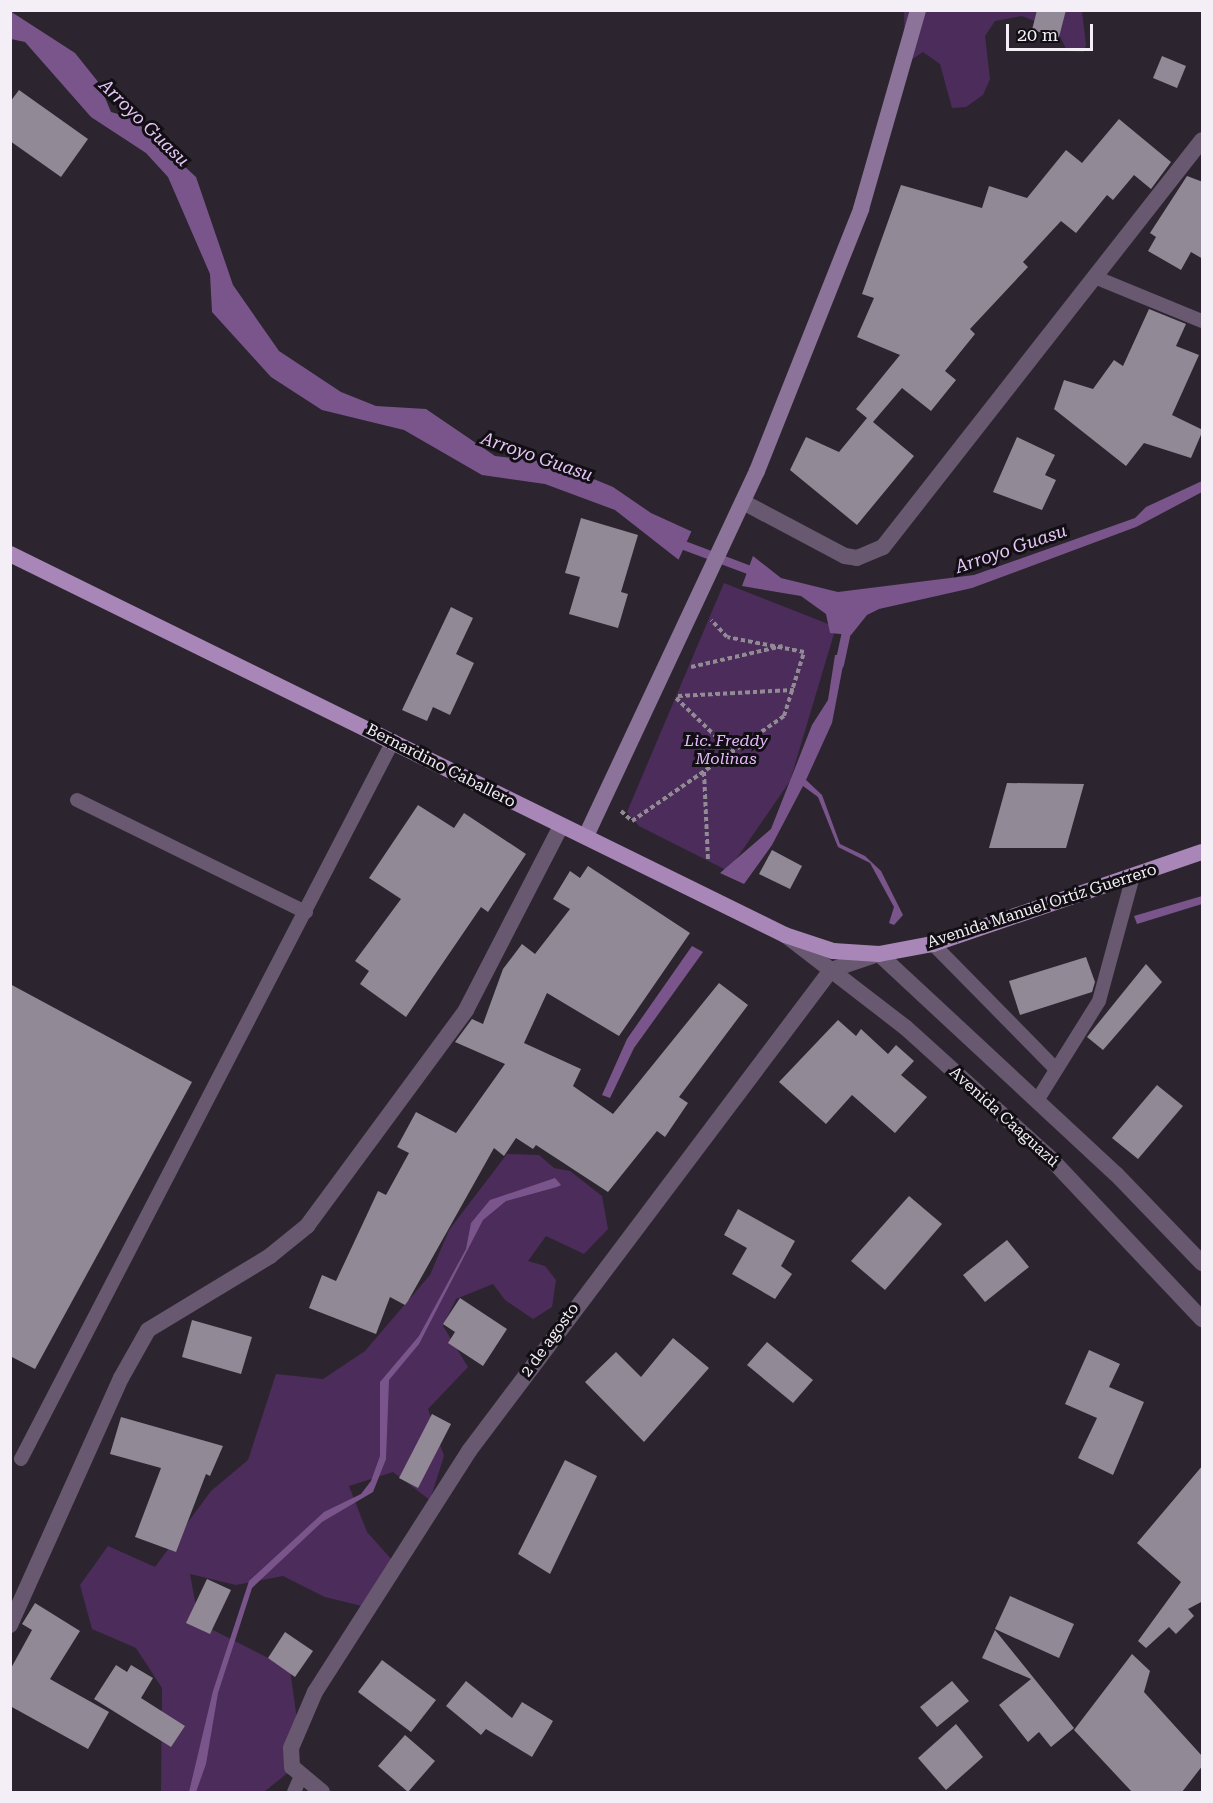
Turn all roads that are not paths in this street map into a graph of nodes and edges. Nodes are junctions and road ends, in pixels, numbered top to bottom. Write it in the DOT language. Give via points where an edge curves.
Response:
graph roads {
  1 [pos="918,10"];
  2 [pos="1203,140"];
  3 [pos="1097,278"];
  4 [pos="1203,321"];
  5 [pos="743,502"];
  6 [pos="10,554"];
  7 [pos="393,741"];
  8 [pos="77,800"];
  9 [pos="561,826"];
  10 [pos="586,836"];
  11 [pos="1203,852"];
  12 [pos="1133,876"];
  13 [pos="306,912"];
  14 [pos="785,935"];
  15 [pos="933,944"];
  16 [pos="879,954"];
  17 [pos="831,970"];
  18 [pos="1056,1069"];
  19 [pos="1038,1099"];
  20 [pos="1203,1263"];
  21 [pos="1203,1319"];
  22 [pos="21,1459"];
  23 [pos="10,1625"];
  24 [pos="301,1776"];
  25 [pos="294,1792"];
  26 [pos="322,1792"];
  1 -- 5 [label="main road" via="861,209"];
  2 -- 3 [label="street"];
  3 -- 4 [label="lane"];
  3 -- 5 [label="street" via="883,547 857,558 844,556"];
  5 -- 10 [label="main road"];
  6 -- 7 [label="main road, Bernardino Caballero"];
  7 -- 9 [label="main road, Bernardino Caballero"];
  7 -- 13 [label="lane"];
  8 -- 13 [label="lane"];
  9 -- 10 [label="main road, Bernardino Caballero"];
  9 -- 23 [label="street" via="466,1010 307,1226 270,1256 148,1330 121,1378"];
  10 -- 14 [label="main road, Bernardino Caballero"];
  11 -- 12 [label="main road, Avenida Manuel Ortíz Guerrero"];
  12 -- 15 [label="main road, Avenida Manuel Ortíz Guerrero"];
  12 -- 18 [label="lane" via="1100,1001"];
  13 -- 22 [label="lane"];
  14 -- 16 [label="main road, Bernardino Caballero" via="833,951"];
  14 -- 17 [label="street, Avenida Caaguazú"];
  15 -- 16 [label="main road, Avenida Manuel Ortíz Guerrero"];
  15 -- 18 [label="lane"];
  16 -- 17 [label="street"];
  16 -- 19 [label="street, Avenida Caaguazú"];
  17 -- 21 [label="street, Avenida Caaguazú" via="904,1027 1052,1160"];
  17 -- 24 [label="street, 2 de agosto" via="469,1451 315,1692 291,1748 292,1767"];
  18 -- 19 [label="lane"];
  19 -- 20 [label="street, Avenida Caaguazú"];
  24 -- 25 [label="lane"];
  24 -- 26 [label="street"];
}
